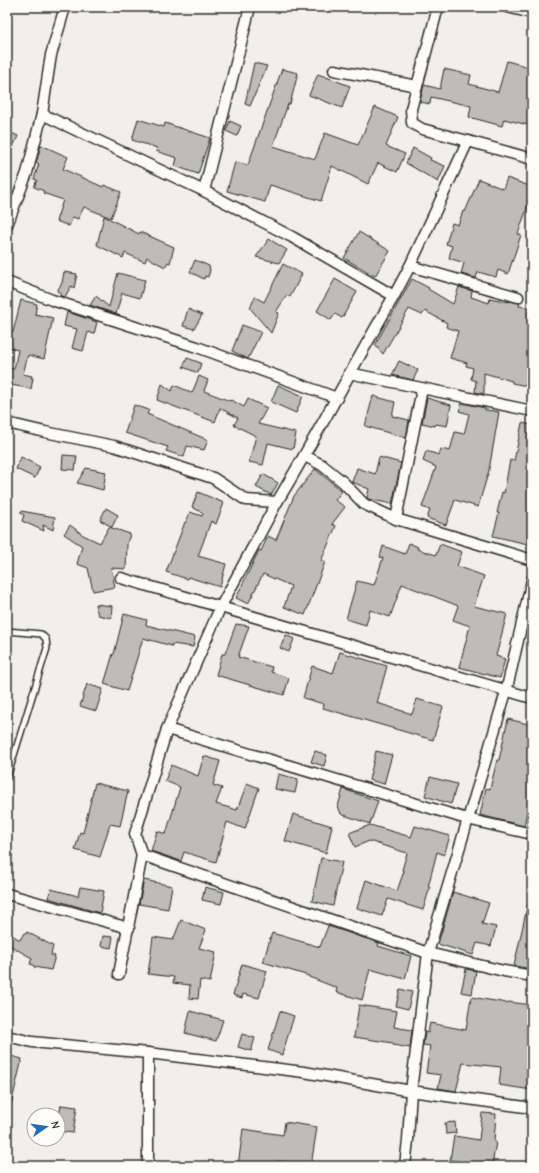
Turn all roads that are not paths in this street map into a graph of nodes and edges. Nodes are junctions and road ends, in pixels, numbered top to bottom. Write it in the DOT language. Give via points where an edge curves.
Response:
graph roads {
  1 [pos="65,7"];
  2 [pos="250,7"];
  3 [pos="438,7"];
  4 [pos="507,7"];
  5 [pos="532,13"];
  6 [pos="334,70"];
  7 [pos="417,86"];
  8 [pos="42,114"];
  9 [pos="468,141"];
  10 [pos="532,159"];
  11 [pos="204,191"];
  12 [pos="7,225"];
  13 [pos="410,266"];
  14 [pos="7,282"];
  15 [pos="394,296"];
  16 [pos="518,297"];
  17 [pos="350,373"];
  18 [pos="422,389"];
  19 [pos="337,398"];
  20 [pos="532,411"];
  21 [pos="7,423"];
  22 [pos="305,456"];
  23 [pos="277,502"];
  24 [pos="396,519"];
  25 [pos="532,560"];
  26 [pos="121,578"];
  27 [pos="532,580"];
  28 [pos="220,608"];
  29 [pos="7,631"];
  30 [pos="506,692"];
  31 [pos="532,698"];
  32 [pos="167,729"];
  33 [pos="7,778"];
  34 [pos="467,819"];
  35 [pos="532,834"];
  36 [pos="142,855"];
  37 [pos="7,894"];
  38 [pos="129,928"];
  39 [pos="428,953"];
  40 [pos="119,974"];
  41 [pos="532,976"];
  42 [pos="7,1036"];
  43 [pos="148,1053"];
  44 [pos="411,1091"];
  45 [pos="532,1108"];
  46 [pos="148,1166"];
  47 [pos="405,1166"];
  1 -- 8 [label="street" via="51,55"];
  2 -- 11 [label="street"];
  3 -- 7 [label="street"];
  4 -- 5 [label="street"];
  6 -- 7 [label="street"];
  7 -- 9 [label="street" via="411,109 412,123 422,129"];
  8 -- 11 [label="street"];
  8 -- 12 [label="street" via="27,173"];
  9 -- 10 [label="street"];
  9 -- 13 [label="street"];
  11 -- 15 [label="street" via="292,236"];
  13 -- 15 [label="street"];
  13 -- 16 [label="street"];
  14 -- 19 [label="street" via="52,300 197,347"];
  15 -- 17 [label="street"];
  17 -- 18 [label="street"];
  17 -- 19 [label="street"];
  18 -- 20 [label="street"];
  18 -- 24 [label="street"];
  19 -- 22 [label="street"];
  21 -- 23 [label="street" via="114,446 213,478 246,500"];
  22 -- 23 [label="street"];
  22 -- 24 [label="street" via="322,465 343,482 364,504"];
  23 -- 28 [label="street"];
  24 -- 25 [label="street"];
  26 -- 28 [label="street"];
  27 -- 30 [label="street"];
  28 -- 30 [label="street"];
  28 -- 32 [label="street"];
  29 -- 33 [label="lane" via="41,634 46,638 47,648"];
  30 -- 31 [label="street"];
  30 -- 34 [label="street"];
  32 -- 34 [label="street"];
  32 -- 36 [label="street" via="135,834"];
  34 -- 35 [label="street"];
  34 -- 39 [label="street"];
  36 -- 38 [label="street"];
  36 -- 39 [label="street"];
  37 -- 38 [label="street"];
  38 -- 40 [label="street"];
  39 -- 41 [label="street"];
  39 -- 44 [label="street"];
  42 -- 43 [label="street" via="32,1042"];
  43 -- 44 [label="street" via="304,1072"];
  43 -- 46 [label="street"];
  44 -- 45 [label="street"];
  44 -- 47 [label="street"];
}
